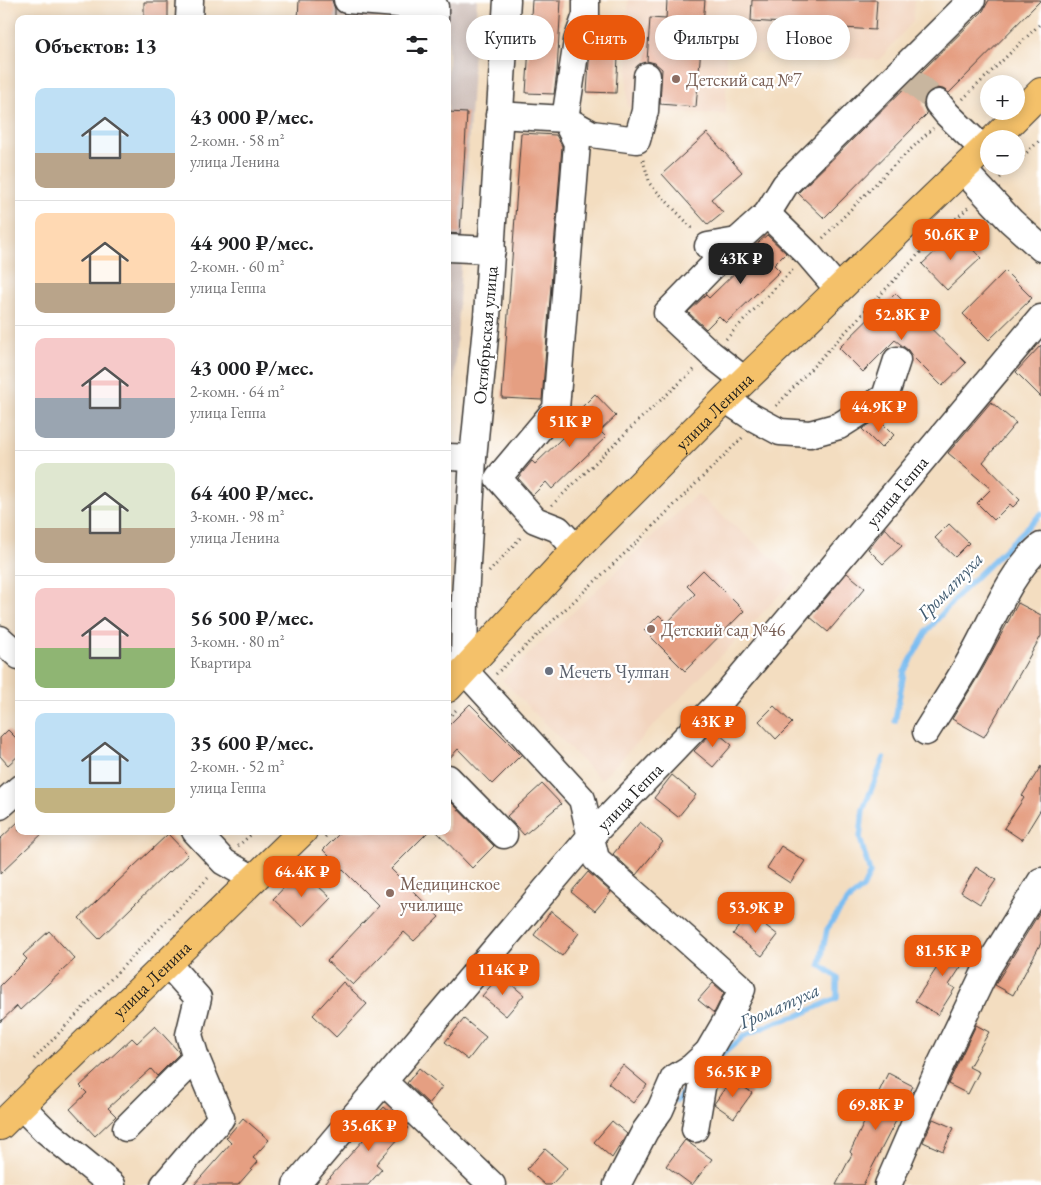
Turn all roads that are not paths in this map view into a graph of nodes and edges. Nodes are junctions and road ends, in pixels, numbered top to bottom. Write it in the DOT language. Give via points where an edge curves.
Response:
graph roads {
  1 [pos="190,0"];
  2 [pos="346,0"];
  3 [pos="507,0"];
  4 [pos="586,0"];
  5 [pos="972,0"];
  6 [pos="189,15"];
  7 [pos="344,15"];
  8 [pos="434,15"];
  9 [pos="647,76"];
  10 [pos="1041,92"];
  11 [pos="943,108"];
  12 [pos="499,115"];
  13 [pos="564,120"];
  14 [pos="1003,130"];
  15 [pos="980,137"];
  16 [pos="980,153"];
  17 [pos="963,170"];
  18 [pos="767,214"];
  19 [pos="737,241"];
  20 [pos="708,246"];
  21 [pos="451,248"];
  22 [pos="1041,248"];
  23 [pos="492,250"];
  24 [pos="838,289"];
  25 [pos="1041,318"];
  26 [pos="897,360"];
  27 [pos="735,390"];
  28 [pos="451,456"];
  29 [pos="473,458"];
  30 [pos="1041,546"];
  31 [pos="576,550"];
  32 [pos="0,639"];
  33 [pos="15,652"];
  34 [pos="464,682"];
  35 [pos="926,732"];
  36 [pos="451,781"];
  37 [pos="15,793"];
  38 [pos="0,806"];
  39 [pos="199,835"];
  40 [pos="299,835"];
  41 [pos="504,835"];
  42 [pos="590,838"];
  43 [pos="254,879"];
  44 [pos="1041,881"];
  45 [pos="168,964"];
  46 [pos="708,1052"];
  47 [pos="196,1058"];
  48 [pos="384,1082"];
  49 [pos="21,1106"];
  50 [pos="0,1126"];
  51 [pos="126,1128"];
  52 [pos="695,1129"];
  53 [pos="112,1185"];
  54 [pos="164,1185"];
  55 [pos="296,1185"];
  56 [pos="492,1185"];
  57 [pos="617,1185"];
  58 [pos="888,1185"];
  1 -- 6 [label="street"];
  2 -- 7 [label="street"];
  2 -- 8 [label="street" via="435,7"];
  3 -- 12 [label="street, Октябрьская улица"];
  4 -- 13 [label="street" via="586,15 577,41"];
  5 -- 18 [label="street" via="906,74 785,184"];
  9 -- 13 [label="street" via="645,111 637,140 592,134"];
  10 -- 14 [label="main road, улица Ленина"];
  11 -- 15 [label="street"];
  12 -- 13 [label="street"];
  12 -- 23 [label="street, Октябрьская улица"];
  13 -- 31 [label="street" via="576,144 556,409 498,478 535,520 558,529"];
  16 -- 17 [label="main road, улица Ленина"];
  17 -- 22 [label="street"];
  17 -- 24 [label="main road, улица Ленина"];
  18 -- 19 [label="street"];
  18 -- 24 [label="street"];
  19 -- 20 [label="street"];
  19 -- 27 [label="street" via="667,313 711,354"];
  21 -- 23 [label="street"];
  23 -- 29 [label="street, Октябрьская улица"];
  24 -- 27 [label="main road, улица Ленина"];
  25 -- 42 [label="street, улица Геппа" via="718,704"];
  26 -- 27 [label="street" via="885,397 839,426 810,434 780,432 759,421"];
  27 -- 31 [label="main road, улица Ленина"];
  28 -- 29 [label="street"];
  29 -- 34 [label="street, Октябрьская улица"];
  30 -- 35 [label="street" via="1032,553 1010,586 974,655"];
  31 -- 34 [label="main road, улица Ленина"];
  32 -- 33 [label="street"];
  34 -- 42 [label="street" via="582,799"];
  36 -- 41 [label="street"];
  37 -- 38 [label="street"];
  39 -- 43 [label="street" via="224,862"];
  40 -- 43 [label="main road, улица Ленина"];
  42 -- 46 [label="street" via="596,859 742,989"];
  42 -- 48 [label="street, улица Геппа"];
  43 -- 45 [label="main road, улица Ленина"];
  44 -- 58 [label="street" via="986,970"];
  45 -- 47 [label="street" via="198,998 189,1035"];
  45 -- 49 [label="main road, улица Ленина"];
  46 -- 52 [label="street"];
  46 -- 57 [label="street" via="674,1078 660,1110 645,1131"];
  47 -- 51 [label="street"];
  47 -- 54 [label="street" via="221,1118"];
  48 -- 55 [label="street, улица Геппа"];
  48 -- 56 [label="street"];
  49 -- 50 [label="main road, улица Ленина"];
  49 -- 53 [label="street"];
}
